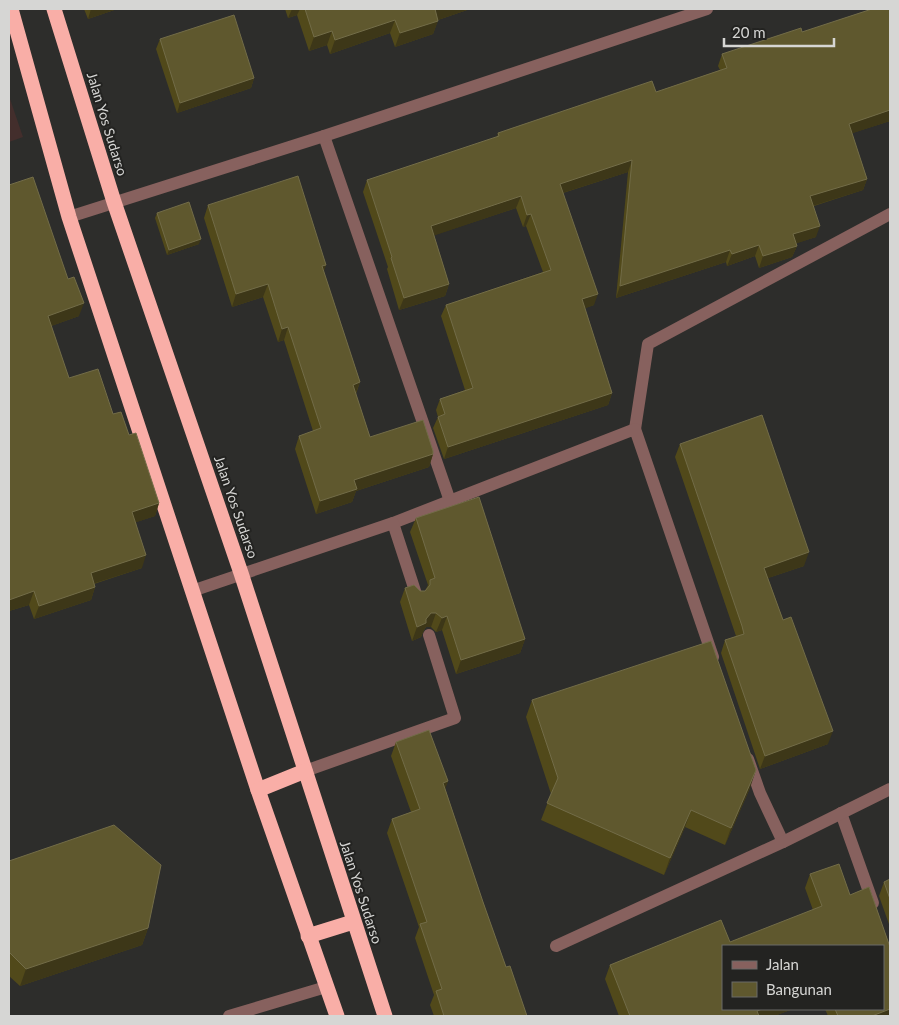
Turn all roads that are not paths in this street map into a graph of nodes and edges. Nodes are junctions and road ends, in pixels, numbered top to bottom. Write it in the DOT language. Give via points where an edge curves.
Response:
graph roads {
  1 [pos="11,9"];
  2 [pos="54,9"];
  3 [pos="707,9"];
  4 [pos="324,136"];
  5 [pos="114,202"];
  6 [pos="890,214"];
  7 [pos="69,217"];
  8 [pos="635,429"];
  9 [pos="450,501"];
  10 [pos="393,523"];
  11 [pos="242,574"];
  12 [pos="192,591"];
  13 [pos="417,597"];
  14 [pos="428,635"];
  15 [pos="718,672"];
  16 [pos="744,746"];
  17 [pos="305,771"];
  18 [pos="890,789"];
  19 [pos="258,790"];
  20 [pos="841,813"];
  21 [pos="783,842"];
  22 [pos="878,919"];
  23 [pos="353,922"];
  24 [pos="308,936"];
  25 [pos="556,946"];
  26 [pos="326,988"];
  27 [pos="229,1016"];
  28 [pos="337,1016"];
  29 [pos="385,1016"];
  1 -- 7 [label="highway"];
  2 -- 5 [label="highway, Jalan Yos Sudarso"];
  3 -- 4 [label="street"];
  4 -- 5 [label="street"];
  4 -- 9 [label="street"];
  5 -- 7 [label="street"];
  5 -- 11 [label="highway, Jalan Yos Sudarso"];
  6 -- 8 [label="street" via="648,344"];
  7 -- 12 [label="highway"];
  8 -- 9 [label="street"];
  8 -- 15 [label="street"];
  9 -- 10 [label="street"];
  10 -- 11 [label="street"];
  10 -- 13 [label="street"];
  11 -- 12 [label="street"];
  11 -- 17 [label="highway, Jalan Yos Sudarso"];
  12 -- 19 [label="highway"];
  14 -- 17 [label="street" via="455,718"];
  16 -- 21 [label="street" via="760,793"];
  17 -- 19 [label="highway"];
  17 -- 23 [label="highway, Jalan Yos Sudarso"];
  18 -- 20 [label="street"];
  19 -- 24 [label="highway"];
  20 -- 21 [label="street"];
  20 -- 22 [label="street"];
  21 -- 25 [label="street"];
  23 -- 24 [label="highway"];
  23 -- 29 [label="highway, Jalan Yos Sudarso"];
  24 -- 26 [label="highway"];
  26 -- 27 [label="street"];
  26 -- 28 [label="highway"];
}
